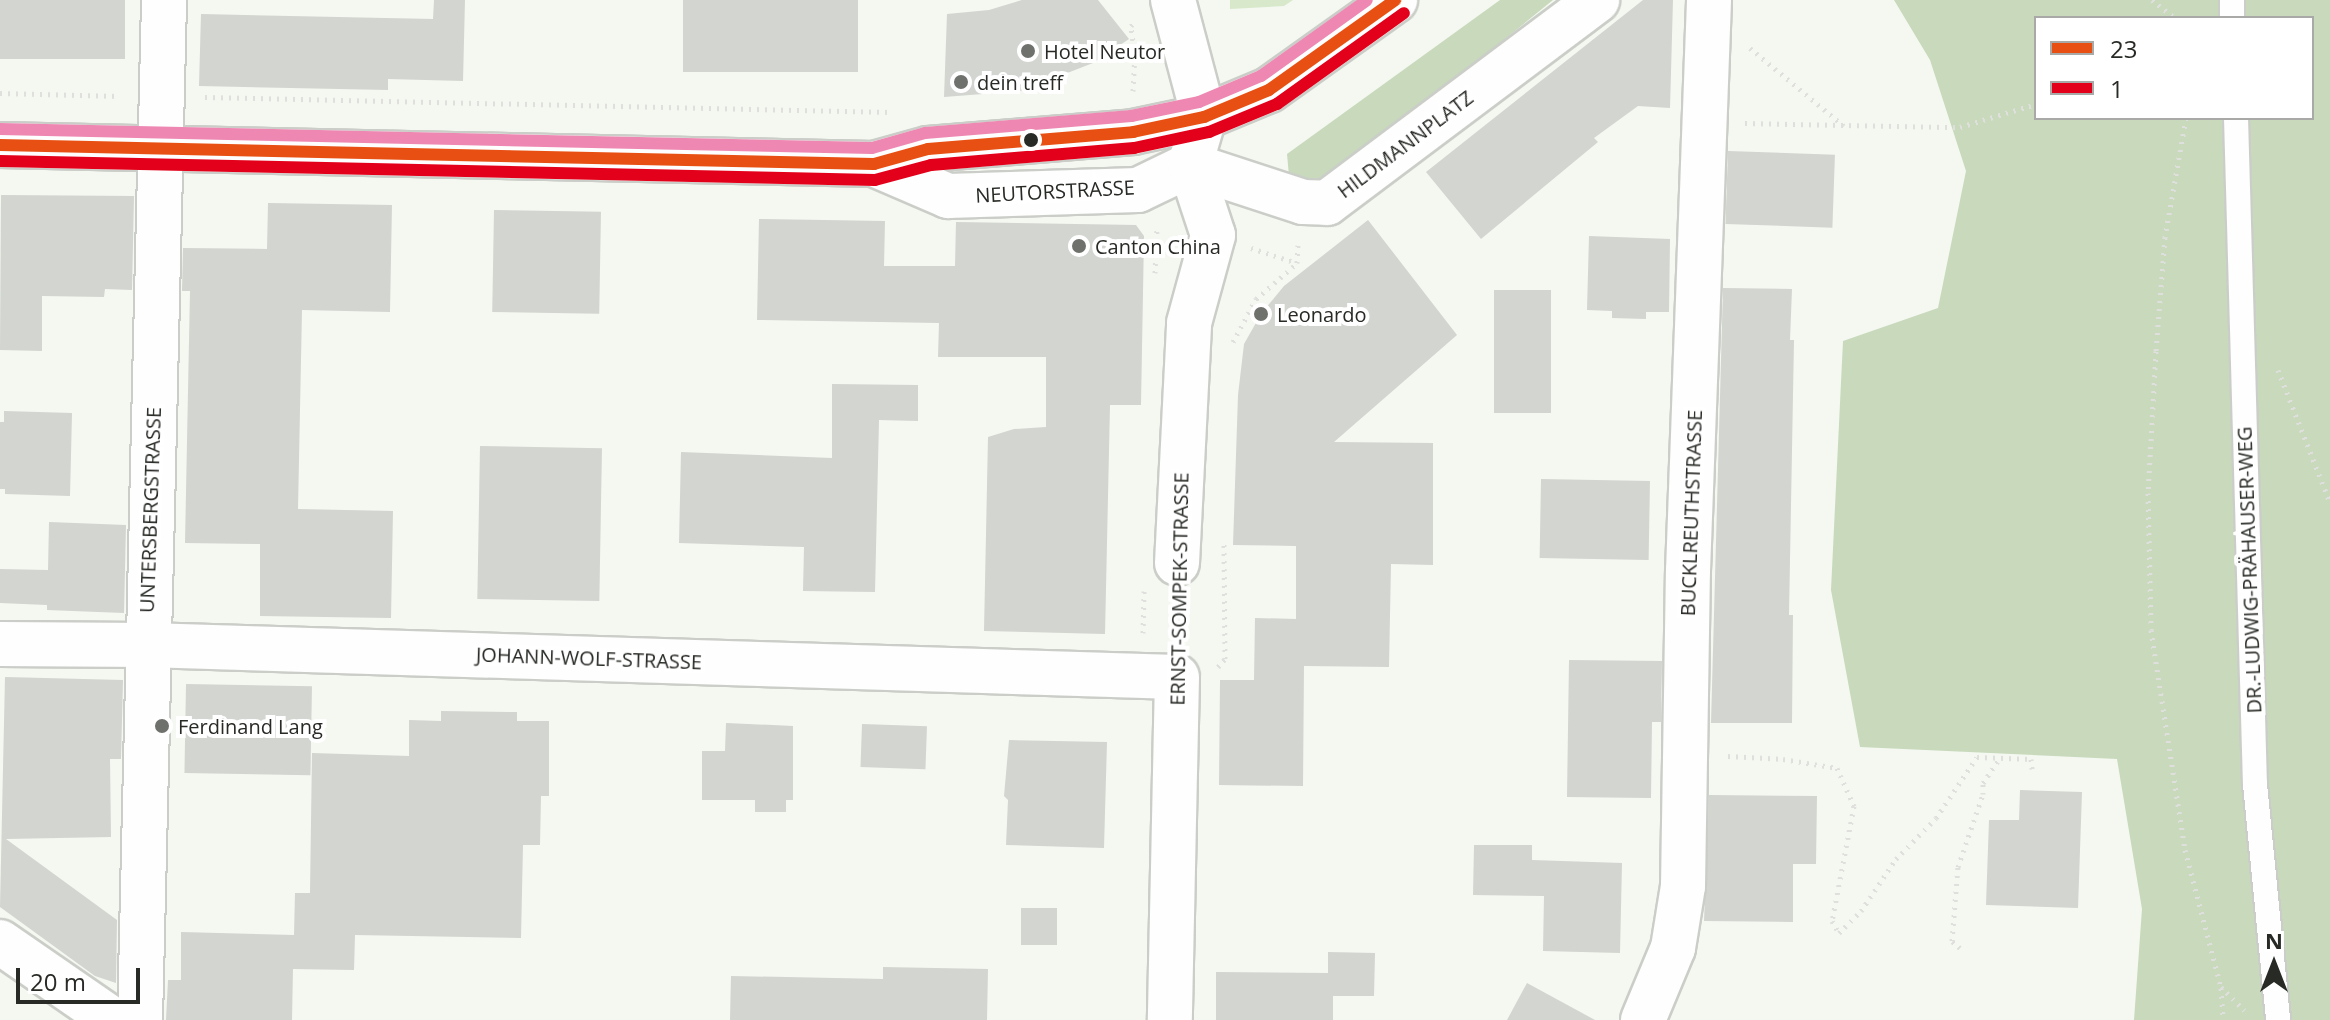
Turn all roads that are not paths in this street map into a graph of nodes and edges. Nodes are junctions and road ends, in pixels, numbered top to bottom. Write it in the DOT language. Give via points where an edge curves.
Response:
graph roads {
  1 [pos="164,0"];
  2 [pos="1173,0"];
  3 [pos="1395,0"];
  4 [pos="1585,4"];
  5 [pos="1709,7"];
  6 [pos="1204,117"];
  7 [pos="2236,120"];
  8 [pos="0,145"];
  9 [pos="160,149"];
  10 [pos="874,164"];
  11 [pos="1190,165"];
  12 [pos="1161,572"];
  13 [pos="0,644"];
  14 [pos="147,645"];
  15 [pos="1178,675"];
  16 [pos="0,942"];
  17 [pos="113,1020"];
  18 [pos="140,1020"];
  19 [pos="1170,1020"];
  20 [pos="1643,1020"];
  21 [pos="2278,1020"];
  1 -- 9 [label="street, UNTERSBERGSTRASSE"];
  2 -- 6 [label="street"];
  3 -- 6 [label="street" via="1269,90"];
  4 -- 11 [label="street, HILDMANNPLATZ" via="1327,203 1303,202"];
  5 -- 20 [label="street, BUCKLREUTHSTRASSE" via="1688,571 1683,886 1673,948"];
  6 -- 10 [label="street, NEUTORSTRASSE" via="1133,132 928,149"];
  6 -- 11 [label="street"];
  7 -- 21 [label="lane, DR.-LUDWIG-PRÄHAUSER-WEG" via="2255,784"];
  8 -- 9 [label="street, NEUTORSTRASSE"];
  9 -- 10 [label="street, NEUTORSTRASSE"];
  9 -- 14 [label="street, UNTERSBERGSTRASSE"];
  10 -- 11 [label="street, NEUTORSTRASSE" via="948,196 1138,190"];
  11 -- 12 [label="street, ERNST-SOMPEK-STRASSE" via="1213,235 1189,323"];
  13 -- 14 [label="street, JOHANN-WOLF-STRASSE"];
  14 -- 15 [label="street, JOHANN-WOLF-STRASSE"];
  14 -- 18 [label="street, UNTERSBERGSTRASSE"];
  15 -- 19 [label="street, ERNST-SOMPEK-STRASSE"];
  16 -- 17 [label="street"];
}
